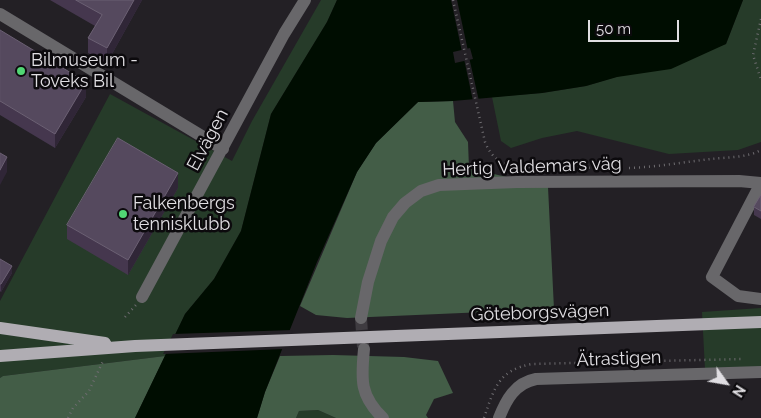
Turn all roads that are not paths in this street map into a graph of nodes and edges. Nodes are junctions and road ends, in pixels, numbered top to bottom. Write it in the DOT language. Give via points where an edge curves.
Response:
graph roads {
  1 [pos="305,0"];
  2 [pos="0,14"];
  3 [pos="223,148"];
  4 [pos="761,183"];
  5 [pos="142,297"];
  6 [pos="761,299"];
  7 [pos="361,318"];
  8 [pos="761,322"];
  9 [pos="0,328"];
  10 [pos="135,346"];
  11 [pos="364,349"];
  12 [pos="3,356"];
  13 [pos="761,372"];
  14 [pos="384,418"];
  15 [pos="499,418"];
  1 -- 3 [label="street, Elvägen"];
  2 -- 3 [label="street"];
  3 -- 5 [label="street, Elvägen"];
  4 -- 6 [label="street, Hertig Valdemars väg" via="712,277 738,296"];
  4 -- 7 [label="street, Hertig Valdemars väg" via="517,182 440,185 420,191 392,217 368,282"];
  8 -- 10 [label="main road, Göteborgsvägen"];
  9 -- 10 [label="main road"];
  10 -- 12 [label="main road"];
  11 -- 14 [label="street" via="362,381 366,397"];
  13 -- 15 [label="street, Ätrastigen" via="527,380 511,393"];
}
